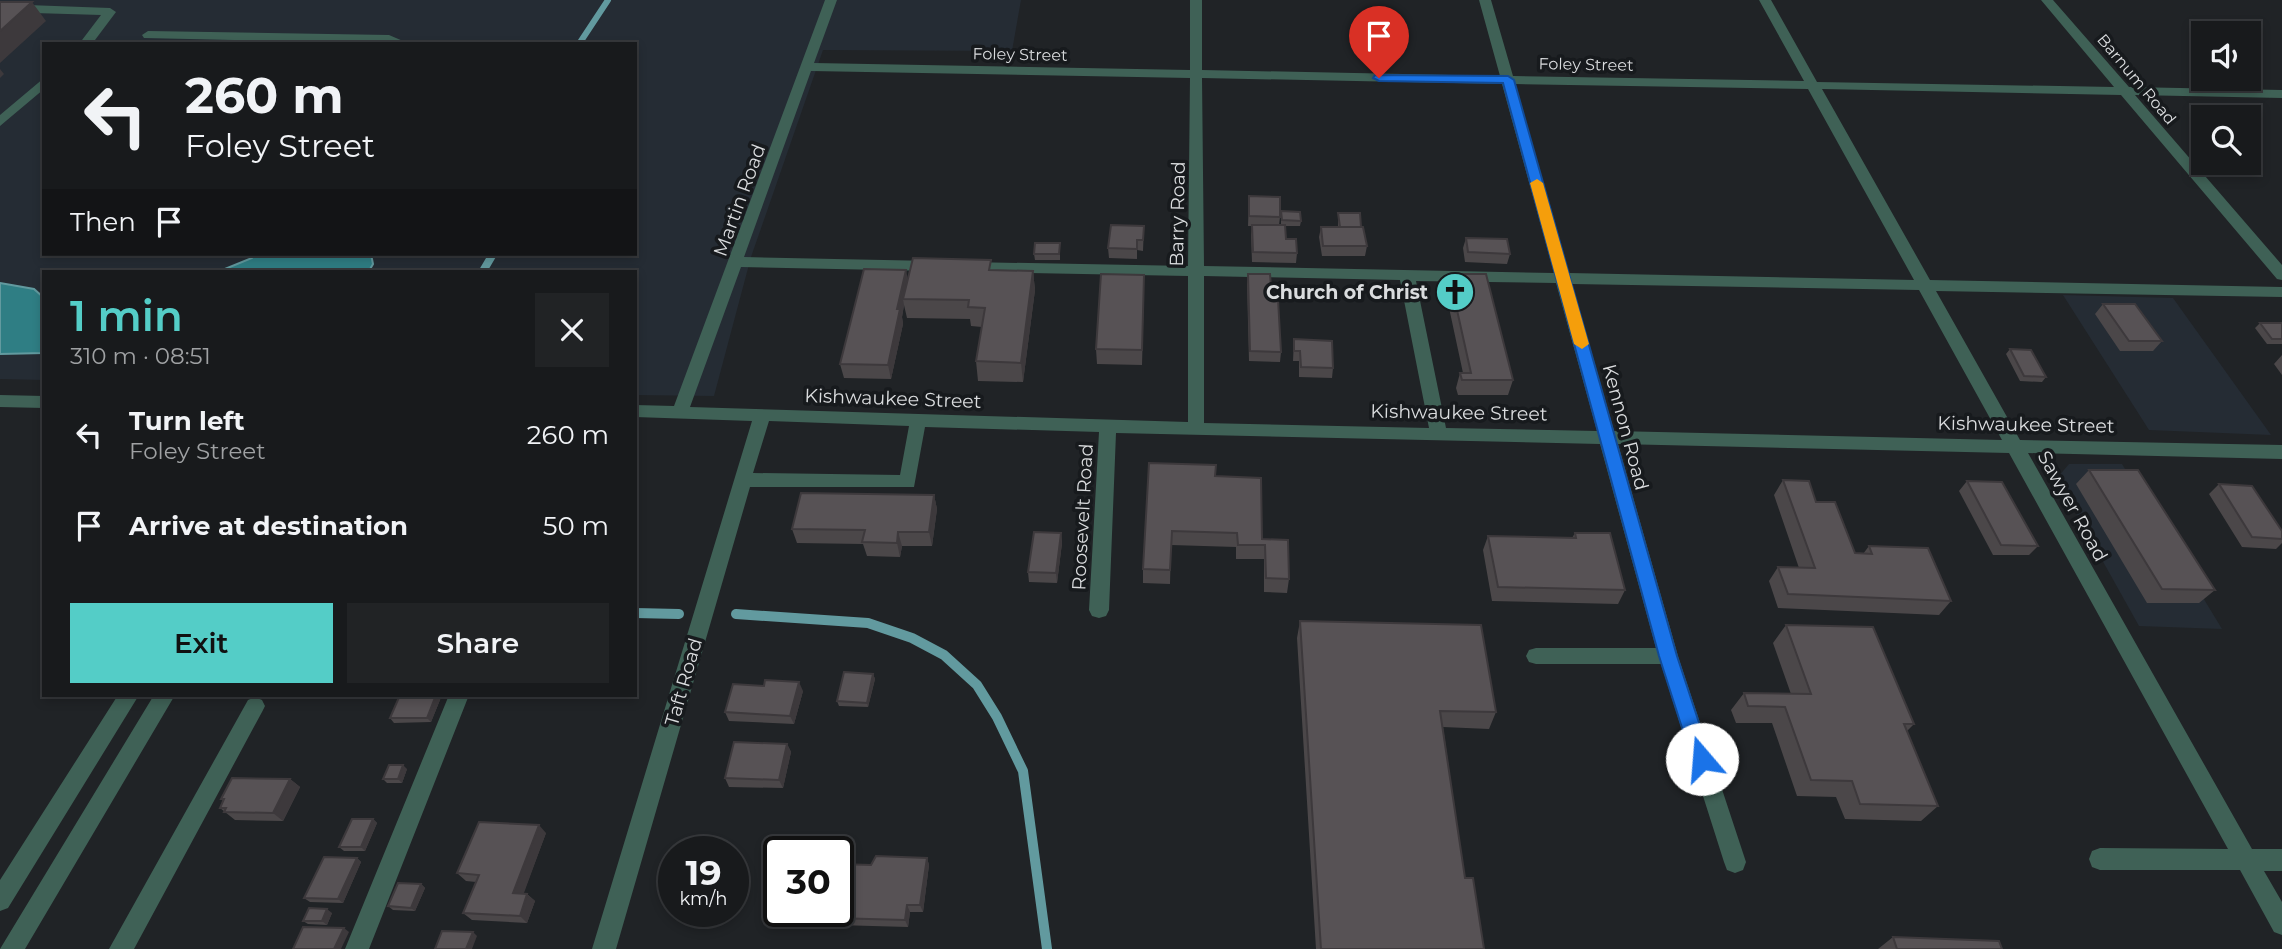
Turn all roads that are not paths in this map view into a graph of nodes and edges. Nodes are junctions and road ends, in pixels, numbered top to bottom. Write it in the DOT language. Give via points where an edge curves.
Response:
graph roads {
  1 [pos="831,0"];
  2 [pos="1196,0"];
  3 [pos="1485,0"];
  4 [pos="1765,0"];
  5 [pos="2047,0"];
  6 [pos="110,6"];
  7 [pos="0,8"];
  8 [pos="148,35"];
  9 [pos="268,41"];
  10 [pos="86,42"];
  11 [pos="396,42"];
  12 [pos="806,67"];
  13 [pos="1198,75"];
  14 [pos="1508,80"];
  15 [pos="42,84"];
  16 [pos="1814,86"];
  17 [pos="2125,91"];
  18 [pos="2282,94"];
  19 [pos="0,122"];
  20 [pos="737,262"];
  21 [pos="1195,273"];
  22 [pos="1407,275"];
  23 [pos="2282,275"];
  24 [pos="1564,277"];
  25 [pos="1925,286"];
  26 [pos="2282,292"];
  27 [pos="0,401"];
  28 [pos="42,402"];
  29 [pos="637,411"];
  30 [pos="680,412"];
  31 [pos="762,415"];
  32 [pos="918,420"];
  33 [pos="1108,427"];
  34 [pos="1196,429"];
  35 [pos="1439,433"];
  36 [pos="1606,436"];
  37 [pos="2014,444"];
  38 [pos="2282,452"];
  39 [pos="742,480"];
  40 [pos="1099,610"];
  41 [pos="1536,656"];
  42 [pos="1668,656"];
  43 [pos="128,697"];
  44 [pos="164,697"];
  45 [pos="458,697"];
  46 [pos="255,706"];
  47 [pos="2100,859"];
  48 [pos="2246,859"];
  49 [pos="2282,860"];
  50 [pos="1735,862"];
  51 [pos="0,900"];
  52 [pos="2282,924"];
  53 [pos="12,949"];
  54 [pos="121,949"];
  55 [pos="357,949"];
  56 [pos="604,949"];
  1 -- 12 [label="street, Martin Road"];
  2 -- 13 [label="street, Barry Road"];
  3 -- 14 [label="street, Kennon Road"];
  4 -- 16 [label="street, Sawyer Road"];
  5 -- 17 [label="street, Barnum Road"];
  6 -- 7 [label="street"];
  6 -- 10 [label="street"];
  8 -- 9 [label="street"];
  9 -- 11 [label="street"];
  12 -- 13 [label="street, Foley Street"];
  12 -- 20 [label="street, Martin Road"];
  13 -- 14 [label="street, Foley Street"];
  13 -- 21 [label="street, Barry Road"];
  14 -- 16 [label="street, Foley Street"];
  14 -- 24 [label="street, Kennon Road"];
  15 -- 19 [label="street"];
  16 -- 17 [label="street, Foley Street"];
  16 -- 25 [label="street, Sawyer Road"];
  17 -- 18 [label="street, Foley Street"];
  17 -- 23 [label="street, Barnum Road"];
  20 -- 21 [label="street"];
  20 -- 30 [label="street, Martin Road"];
  21 -- 22 [label="street"];
  21 -- 34 [label="street, Barry Road"];
  22 -- 24 [label="street"];
  22 -- 35 [label="street"];
  24 -- 25 [label="street"];
  24 -- 36 [label="street, Kennon Road"];
  25 -- 26 [label="street"];
  25 -- 37 [label="street, Sawyer Road"];
  27 -- 28 [label="street"];
  29 -- 30 [label="street, Kishwaukee Street"];
  30 -- 31 [label="street, Kishwaukee Street"];
  31 -- 32 [label="street, Kishwaukee Street"];
  31 -- 39 [label="street, Taft Road"];
  32 -- 33 [label="street, Kishwaukee Street"];
  32 -- 39 [label="street" via="908,482"];
  33 -- 34 [label="street, Kishwaukee Street"];
  33 -- 40 [label="street, Roosevelt Road"];
  34 -- 35 [label="street, Kishwaukee Street"];
  35 -- 36 [label="street, Kishwaukee Street"];
  36 -- 37 [label="street, Kishwaukee Street"];
  36 -- 42 [label="street, Kennon Road"];
  37 -- 38 [label="street, Kishwaukee Street"];
  37 -- 48 [label="street, Sawyer Road"];
  39 -- 56 [label="street, Taft Road"];
  41 -- 42 [label="street"];
  42 -- 50 [label="street, Kennon Road"];
  43 -- 51 [label="street"];
  44 -- 53 [label="street"];
  45 -- 55 [label="street"];
  46 -- 54 [label="street"];
  47 -- 48 [label="street"];
  48 -- 49 [label="street"];
  48 -- 52 [label="street, Sawyer Road"];
}
